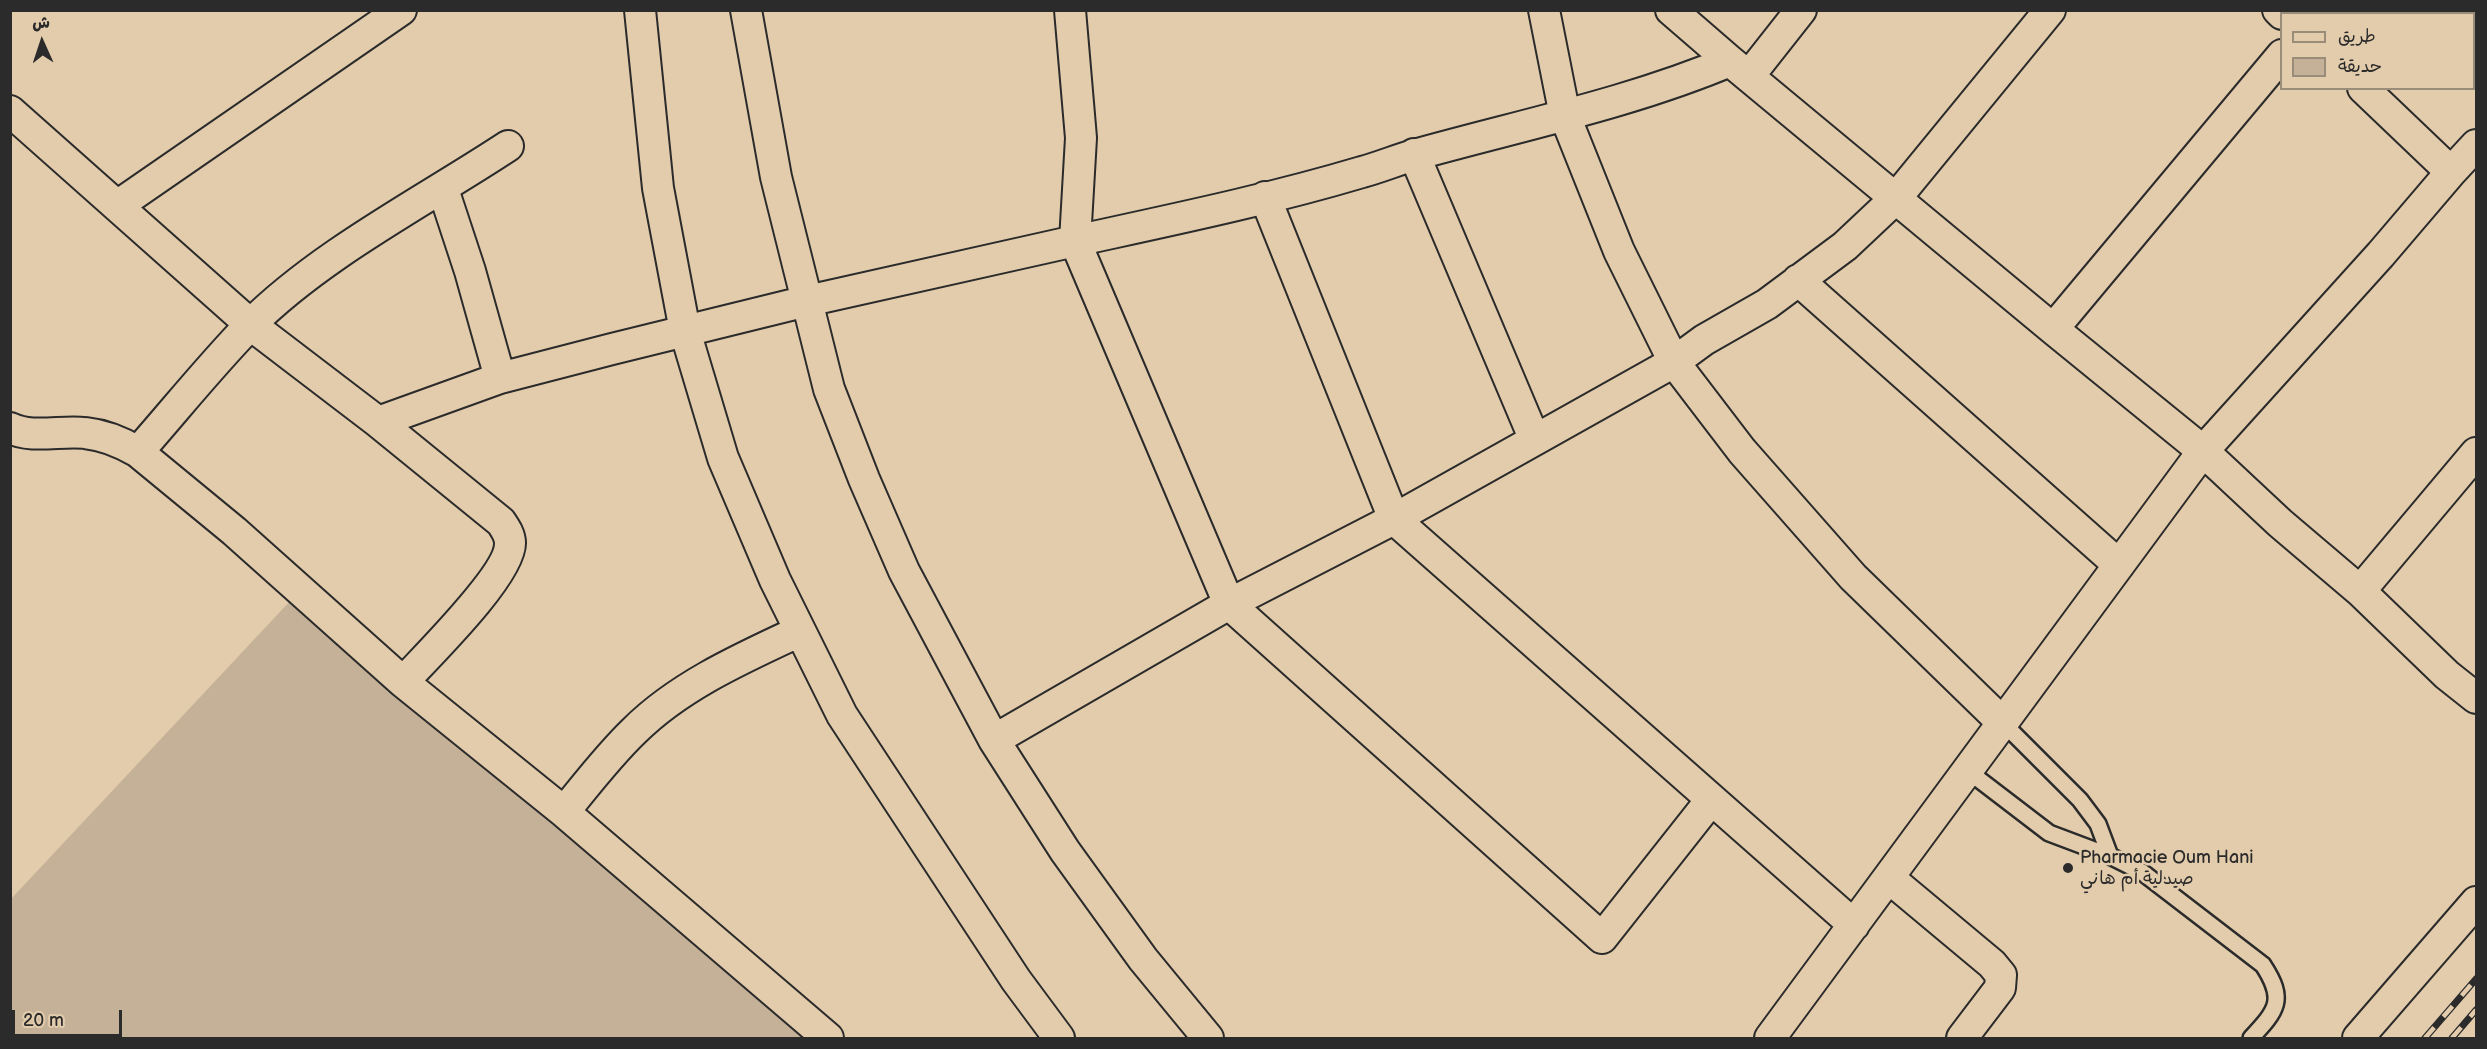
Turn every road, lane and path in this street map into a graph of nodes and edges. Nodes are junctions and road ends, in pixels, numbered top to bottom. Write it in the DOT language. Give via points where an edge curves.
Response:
graph roads {
  1 [pos="402,10"];
  2 [pos="640,10"];
  3 [pos="746,10"];
  4 [pos="1070,10"];
  5 [pos="1544,10"];
  6 [pos="1671,10"];
  7 [pos="1801,10"];
  8 [pos="2050,10"];
  9 [pos="2280,57"];
  10 [pos="1740,68"];
  11 [pos="2365,90"];
  12 [pos="10,111"];
  13 [pos="1565,116"];
  14 [pos="2476,145"];
  15 [pos="508,146"];
  16 [pos="1414,154"];
  17 [pos="2451,172"];
  18 [pos="443,189"];
  19 [pos="1265,197"];
  20 [pos="1896,198"];
  21 [pos="117,206"];
  22 [pos="1075,241"];
  23 [pos="1798,280"];
  24 [pos="807,301"];
  25 [pos="251,325"];
  26 [pos="2053,330"];
  27 [pos="685,332"];
  28 [pos="1674,362"];
  29 [pos="500,378"];
  30 [pos="378,422"];
  31 [pos="10,428"];
  32 [pos="1534,438"];
  33 [pos="2203,451"];
  34 [pos="138,452"];
  35 [pos="2476,453"];
  36 [pos="1394,519"];
  37 [pos="2119,565"];
  38 [pos="2360,591"];
  39 [pos="1229,604"];
  40 [pos="800,631"];
  41 [pos="403,682"];
  42 [pos="2476,698"];
  43 [pos="2003,723"];
  44 [pos="994,740"];
  45 [pos="1968,771"];
  46 [pos="1711,800"];
  47 [pos="564,812"];
  48 [pos="2110,856"];
  49 [pos="1889,878"];
  50 [pos="2476,902"];
  51 [pos="1854,926"];
  52 [pos="828,1038"];
  53 [pos="1059,1038"];
  54 [pos="1208,1038"];
  55 [pos="1770,1038"];
  56 [pos="1962,1038"];
  57 [pos="2251,1038"];
  58 [pos="2358,1038"];
  1 -- 21 [label="street"];
  2 -- 27 [label="street" via="658,188"];
  3 -- 24 [label="street" via="777,177"];
  4 -- 22 [label="street" via="1081,138"];
  5 -- 13 [label="street"];
  6 -- 10 [label="street"];
  7 -- 10 [label="street"];
  8 -- 20 [label="street"];
  9 -- 26 [label="street"];
  10 -- 13 [label="street" via="1694,77"];
  10 -- 20 [label="street"];
  11 -- 17 [label="street"];
  12 -- 21 [label="street"];
  13 -- 16 [label="street"];
  13 -- 28 [label="street" via="1619,251"];
  14 -- 17 [label="street"];
  15 -- 18 [label="street"];
  16 -- 19 [label="street"];
  16 -- 32 [label="street"];
  17 -- 33 [label="street"];
  18 -- 25 [label="street" via="302,280"];
  18 -- 29 [label="street"];
  19 -- 22 [label="street"];
  19 -- 36 [label="street"];
  20 -- 23 [label="street" via="1845,246"];
  20 -- 26 [label="street"];
  21 -- 25 [label="street"];
  22 -- 24 [label="street"];
  22 -- 39 [label="street"];
  23 -- 28 [label="street"];
  23 -- 37 [label="street"];
  24 -- 27 [label="street"];
  24 -- 44 [label="street" via="830,389 864,479 904,571"];
  25 -- 30 [label="street"];
  25 -- 34 [label="street"];
  26 -- 33 [label="street"];
  27 -- 29 [label="street"];
  27 -- 40 [label="street" via="723,458"];
  28 -- 32 [label="street"];
  28 -- 43 [label="street" via="1742,451 1853,577"];
  29 -- 30 [label="street"];
  30 -- 41 [label="street" via="501,522 510,544 492,583"];
  31 -- 34 [label="street" via="29,433 87,433"];
  32 -- 36 [label="street"];
  33 -- 37 [label="street"];
  33 -- 38 [label="street"];
  34 -- 41 [label="street" via="234,531"];
  35 -- 38 [label="street"];
  36 -- 39 [label="street"];
  36 -- 46 [label="street"];
  37 -- 43 [label="street"];
  38 -- 42 [label="street"];
  39 -- 44 [label="street"];
  39 -- 46 [label="street" via="1602,938"];
  40 -- 47 [label="street" via="754,652 676,698 635,729"];
  40 -- 53 [label="street" via="848,724 1016,980"];
  41 -- 47 [label="street"];
  43 -- 45 [label="street"];
  43 -- 48 [label="lane" via="2080,800 2098,824"];
  44 -- 54 [label="street" via="1065,851 1143,959"];
  45 -- 48 [label="lane" via="2049,833"];
  45 -- 49 [label="street"];
  46 -- 51 [label="street"];
  47 -- 52 [label="street"];
  48 -- 57 [label="lane" via="2142,872 2263,965 2275,983 2278,1000 2271,1017"];
  49 -- 51 [label="street"];
  49 -- 56 [label="street" via="2001,975 2000,988"];
  50 -- 58 [label="street"];
  51 -- 55 [label="street"];
}
